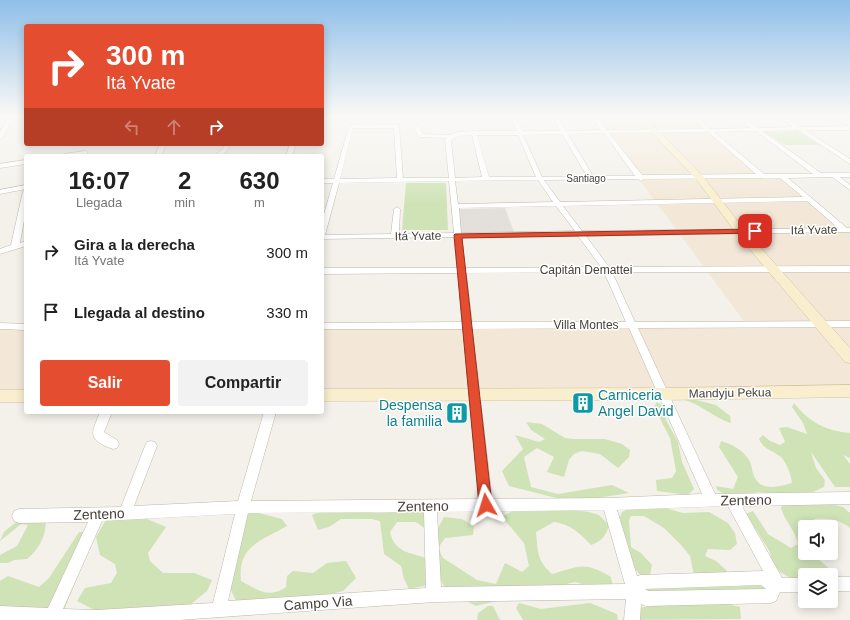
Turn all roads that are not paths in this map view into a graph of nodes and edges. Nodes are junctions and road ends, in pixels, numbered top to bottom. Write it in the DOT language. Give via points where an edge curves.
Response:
graph roads {
  1 [pos="227,146"];
  2 [pos="346,146"];
  3 [pos="398,146"];
  4 [pos="449,146"];
  5 [pos="477,146"];
  6 [pos="525,146"];
  7 [pos="572,146"];
  8 [pos="615,146"];
  9 [pos="669,146"];
  10 [pos="728,146"];
  11 [pos="779,146"];
  12 [pos="825,146"];
  13 [pos="85,152"];
  14 [pos="74,154"];
  15 [pos="220,154"];
  16 [pos="24,162"];
  17 [pos="850,162"];
  18 [pos="0,166"];
  19 [pos="819,175"];
  20 [pos="833,175"];
  21 [pos="850,175"];
  22 [pos="762,176"];
  23 [pos="782,176"];
  24 [pos="699,177"];
  25 [pos="591,178"];
  26 [pos="453,179"];
  27 [pos="486,179"];
  28 [pos="540,179"];
  29 [pos="640,179"];
  30 [pos="400,180"];
  31 [pos="324,181"];
  32 [pos="337,181"];
  33 [pos="24,187"];
  34 [pos="850,188"];
  35 [pos="0,192"];
  36 [pos="809,199"];
  37 [pos="24,201"];
  38 [pos="717,201"];
  39 [pos="559,204"];
  40 [pos="455,206"];
  41 [pos="397,209"];
  42 [pos="324,227"];
  43 [pos="740,231"];
  44 [pos="848,231"];
  45 [pos="582,234"];
  46 [pos="458,235"];
  47 [pos="395,236"];
  48 [pos="324,237"];
  49 [pos="24,244"];
  50 [pos="15,247"];
  51 [pos="0,252"];
  52 [pos="850,269"];
  53 [pos="462,270"];
  54 [pos="608,270"];
  55 [pos="774,270"];
  56 [pos="324,271"];
  57 [pos="632,324"];
  58 [pos="822,324"];
  59 [pos="850,324"];
  60 [pos="468,325"];
  61 [pos="0,326"];
  62 [pos="324,326"];
  63 [pos="24,327"];
  64 [pos="850,358"];
  65 [pos="850,391"];
  66 [pos="664,394"];
  67 [pos="324,395"];
  68 [pos="475,395"];
  69 [pos="0,396"];
  70 [pos="24,396"];
  71 [pos="105,414"];
  72 [pos="269,414"];
  73 [pos="113,444"];
  74 [pos="151,446"];
  75 [pos="850,498"];
  76 [pos="711,500"];
  77 [pos="732,500"];
  78 [pos="609,504"];
  79 [pos="486,505"];
  80 [pos="430,506"];
  81 [pos="243,507"];
  82 [pos="125,513"];
  83 [pos="98,515"];
  84 [pos="19,516"];
  85 [pos="838,584"];
  86 [pos="850,584"];
  87 [pos="776,585"];
  88 [pos="798,585"];
  89 [pos="635,591"];
  90 [pos="434,595"];
  91 [pos="219,610"];
  92 [pos="0,614"];
  93 [pos="52,616"];
  94 [pos="96,619"];
  95 [pos="632,620"];
  1 -- 15 [label="street"];
  2 -- 32 [label="street"];
  3 -- 30 [label="street"];
  4 -- 26 [label="street"];
  5 -- 27 [label="street"];
  6 -- 28 [label="street"];
  7 -- 25 [label="street"];
  8 -- 29 [label="street"];
  9 -- 24 [label="street"];
  10 -- 22 [label="street"];
  11 -- 19 [label="street"];
  12 -- 17 [label="street"];
  13 -- 14 [label="street"];
  16 -- 18 [label="street"];
  19 -- 20 [label="street, Santiago"];
  19 -- 23 [label="street, Santiago"];
  20 -- 21 [label="street, Santiago"];
  20 -- 34 [label="street"];
  22 -- 23 [label="street, Santiago"];
  22 -- 24 [label="street, Santiago"];
  23 -- 36 [label="street"];
  24 -- 29 [label="street, Santiago"];
  24 -- 38 [label="street"];
  25 -- 28 [label="street, Santiago"];
  25 -- 29 [label="street, Santiago"];
  26 -- 27 [label="street, Santiago"];
  26 -- 30 [label="street, Santiago"];
  26 -- 40 [label="street"];
  27 -- 28 [label="street, Santiago"];
  28 -- 39 [label="street"];
  30 -- 32 [label="street, Santiago"];
  31 -- 32 [label="street, Santiago"];
  32 -- 42 [label="street"];
  33 -- 35 [label="street"];
  36 -- 38 [label="street"];
  36 -- 44 [label="street"];
  37 -- 50 [label="street"];
  38 -- 39 [label="street"];
  38 -- 43 [label="street"];
  39 -- 40 [label="street"];
  39 -- 45 [label="street"];
  40 -- 46 [label="street"];
  41 -- 47 [label="street"];
  43 -- 44 [label="street, Itá Yvate"];
  43 -- 45 [label="street, Itá Yvate"];
  43 -- 55 [label="street"];
  45 -- 46 [label="street, Itá Yvate"];
  45 -- 54 [label="street"];
  46 -- 47 [label="street, Itá Yvate"];
  46 -- 53 [label="street"];
  47 -- 48 [label="street, Itá Yvate"];
  49 -- 50 [label="street"];
  50 -- 51 [label="street"];
  52 -- 55 [label="street, Capitán Demattei"];
  53 -- 54 [label="street, Capitán Demattei"];
  53 -- 56 [label="street, Capitán Demattei"];
  53 -- 60 [label="street"];
  54 -- 55 [label="street, Capitán Demattei"];
  54 -- 57 [label="street"];
  55 -- 58 [label="street"];
  57 -- 58 [label="street, Villa Montes"];
  57 -- 60 [label="street, Villa Montes"];
  57 -- 66 [label="street"];
  58 -- 59 [label="street, Villa Montes"];
  58 -- 64 [label="street"];
  60 -- 62 [label="street, Villa Montes"];
  60 -- 68 [label="street"];
  61 -- 63 [label="street"];
  65 -- 66 [label="street, Mandyju Pekua"];
  66 -- 68 [label="street, Mandyju Pekua"];
  66 -- 76 [label="street"];
  67 -- 68 [label="street, Mandyju Pekua"];
  68 -- 79 [label="street"];
  69 -- 70 [label="street"];
  71 -- 73 [label="street" via="98,435"];
  72 -- 81 [label="street"];
  74 -- 82 [label="street"];
  75 -- 77 [label="street, Zenteno"];
  76 -- 77 [label="street, Zenteno"];
  76 -- 78 [label="street, Zenteno"];
  77 -- 87 [label="street"];
  78 -- 79 [label="street, Zenteno"];
  78 -- 89 [label="street"];
  79 -- 80 [label="street, Zenteno"];
  80 -- 81 [label="street, Zenteno"];
  80 -- 90 [label="street"];
  81 -- 82 [label="street, Zenteno"];
  81 -- 91 [label="street"];
  82 -- 83 [label="street, Zenteno"];
  83 -- 84 [label="street, Zenteno"];
  83 -- 93 [label="street"];
  85 -- 86 [label="street"];
  87 -- 88 [label="street"];
  87 -- 89 [label="street, Campo Via" via="770,596 646,599"];
  89 -- 90 [label="street, Campo Via"];
  89 -- 95 [label="street"];
  90 -- 91 [label="street, Campo Via"];
  91 -- 94 [label="street, Campo Via"];
  92 -- 93 [label="street, Campo Via"];
  93 -- 94 [label="street, Campo Via"];
}
